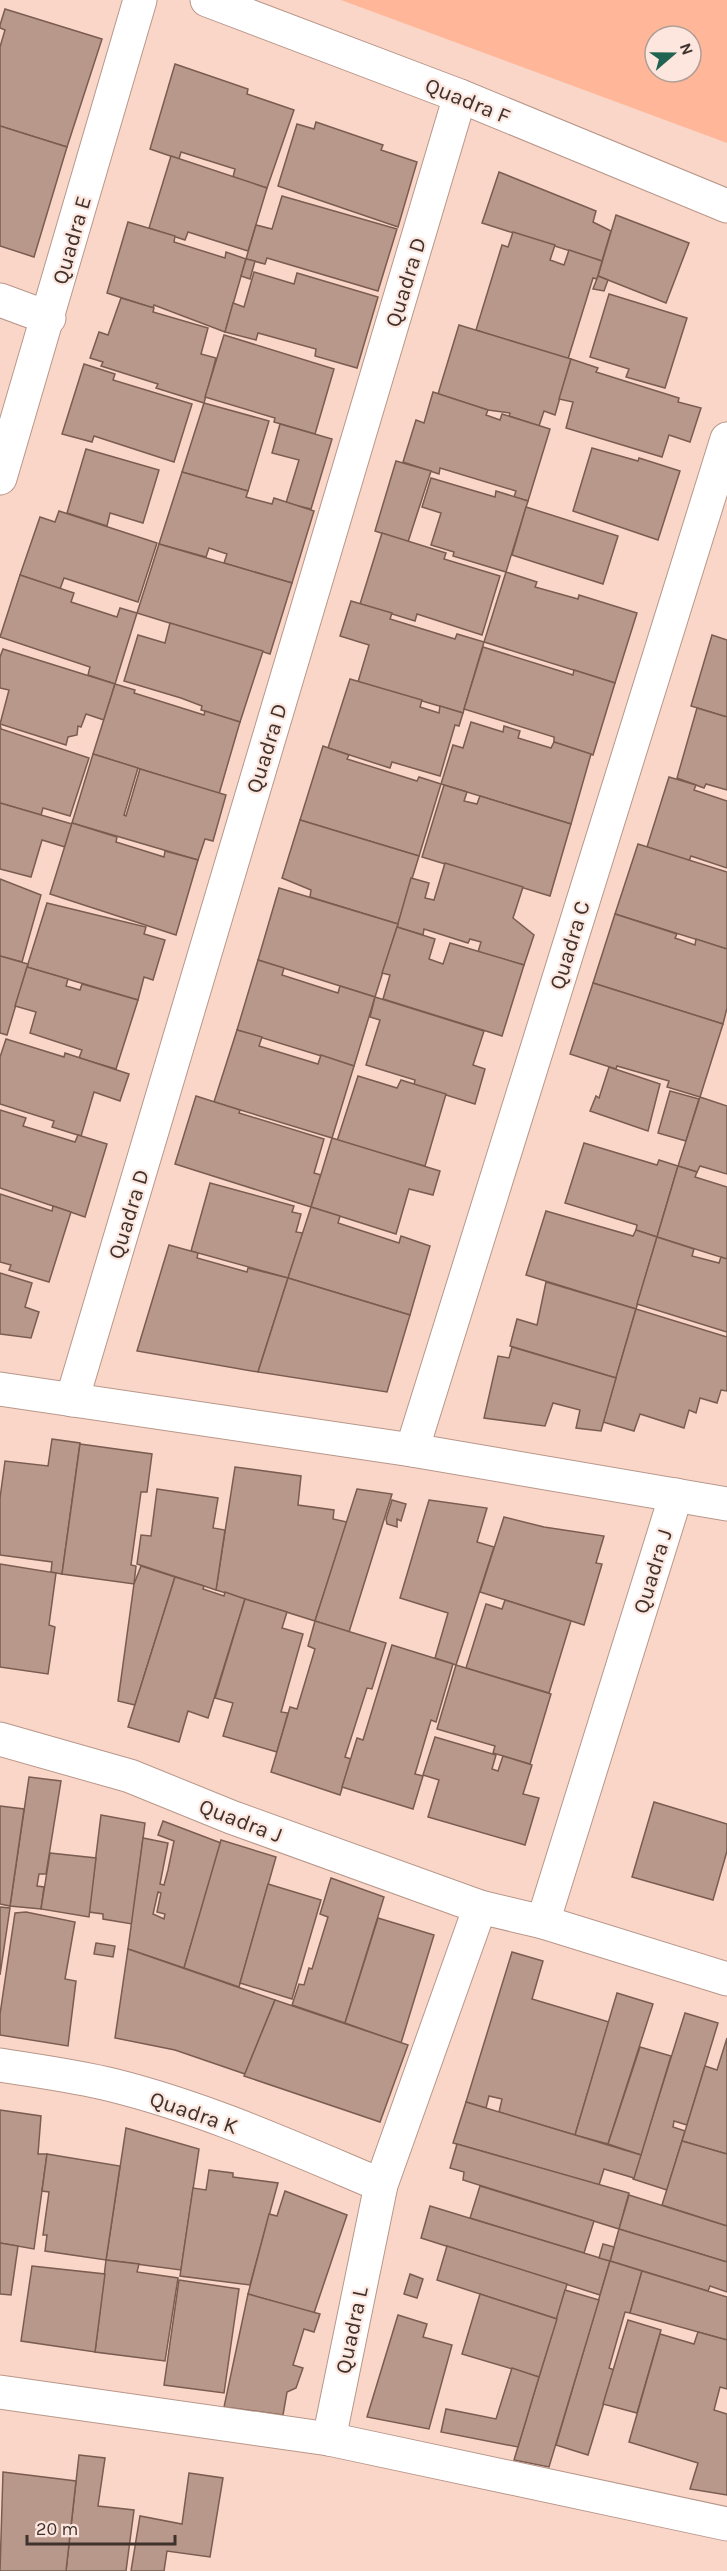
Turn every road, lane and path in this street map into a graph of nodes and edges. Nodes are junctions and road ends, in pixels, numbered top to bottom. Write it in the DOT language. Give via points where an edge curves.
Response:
graph roads {
  1 [pos="140,0"];
  2 [pos="207,0"];
  3 [pos="460,96"];
  4 [pos="727,206"];
  5 [pos="0,300"];
  6 [pos="49,318"];
  7 [pos="727,440"];
  8 [pos="0,478"];
  9 [pos="0,1389"];
  10 [pos="72,1400"];
  11 [pos="411,1450"];
  12 [pos="676,1495"];
  13 [pos="727,1504"];
  14 [pos="0,1739"];
  15 [pos="480,1907"];
  16 [pos="543,1922"];
  17 [pos="727,1979"];
  18 [pos="0,2066"];
  19 [pos="381,2185"];
  20 [pos="0,2392"];
  21 [pos="329,2439"];
  22 [pos="727,2524"];
  1 -- 6 [label="street, Quadra E"];
  2 -- 3 [label="street, Quadra F"];
  3 -- 4 [label="street, Quadra F"];
  3 -- 10 [label="street, Quadra D"];
  5 -- 6 [label="street"];
  6 -- 8 [label="street, Quadra E"];
  7 -- 11 [label="street, Quadra C"];
  9 -- 10 [label="street"];
  10 -- 11 [label="street"];
  11 -- 12 [label="street"];
  12 -- 13 [label="street"];
  12 -- 16 [label="street, Quadra J"];
  14 -- 15 [label="street, Quadra J" via="130,1776"];
  15 -- 16 [label="street, Quadra J"];
  15 -- 19 [label="street, Quadra L"];
  16 -- 17 [label="street, Quadra J"];
  18 -- 19 [label="street, Quadra K" via="112,2085 171,2103 264,2136"];
  19 -- 21 [label="street, Quadra L"];
  20 -- 21 [label="street"];
  21 -- 22 [label="street"];
}
